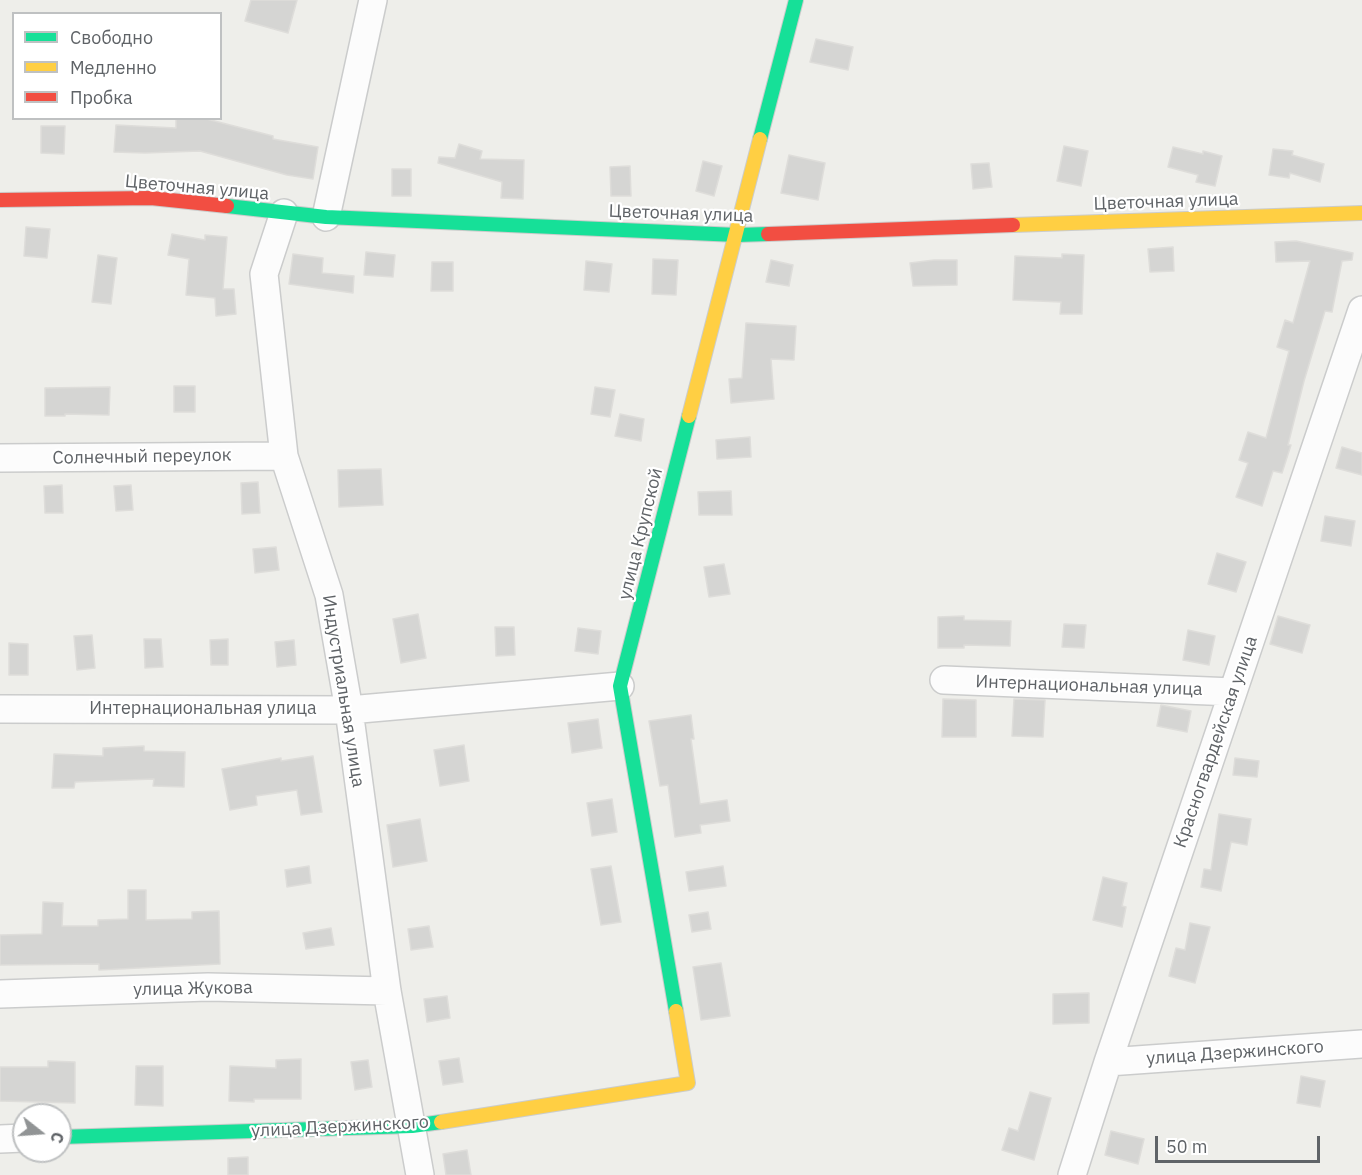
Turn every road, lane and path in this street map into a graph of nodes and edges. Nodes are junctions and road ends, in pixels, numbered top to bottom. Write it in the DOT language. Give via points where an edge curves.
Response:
graph roads {
  1 [pos="373,0"];
  2 [pos="796,0"];
  3 [pos="0,200"];
  4 [pos="284,213"];
  5 [pos="1362,213"];
  6 [pos="326,217"];
  7 [pos="736,235"];
  8 [pos="1362,310"];
  9 [pos="284,456"];
  10 [pos="0,458"];
  11 [pos="944,680"];
  12 [pos="620,686"];
  13 [pos="1233,692"];
  14 [pos="0,709"];
  15 [pos="349,710"];
  16 [pos="387,991"];
  17 [pos="0,994"];
  18 [pos="1362,1044"];
  19 [pos="1108,1062"];
  20 [pos="688,1083"];
  21 [pos="412,1126"];
  22 [pos="72,1137"];
  23 [pos="420,1175"];
  24 [pos="1072,1175"];
  1 -- 6 [label="street"];
  2 -- 7 [label="street, улица Крупской"];
  3 -- 4 [label="street, Цветочная улица" via="151,198"];
  4 -- 6 [label="street, Цветочная улица"];
  4 -- 9 [label="street, Индустриальная улица" via="264,274"];
  5 -- 7 [label="street, Цветочная улица"];
  6 -- 7 [label="street, Цветочная улица"];
  7 -- 12 [label="street, улица Крупской"];
  8 -- 13 [label="street, Красногвардейская улица"];
  9 -- 10 [label="street, Солнечный переулок"];
  9 -- 15 [label="street, Индустриальная улица" via="329,595"];
  11 -- 13 [label="street, Интернациональная улица"];
  12 -- 15 [label="street, Интернациональная улица"];
  12 -- 20 [label="street, улица Крупской"];
  13 -- 19 [label="street, Красногвардейская улица"];
  14 -- 15 [label="street, Интернациональная улица"];
  15 -- 16 [label="street, Индустриальная улица"];
  16 -- 17 [label="street, улица Жукова" via="208,987"];
  16 -- 21 [label="street, Индустриальная улица"];
  18 -- 19 [label="street, улица Дзержинского"];
  19 -- 24 [label="street, Красногвардейская улица"];
  20 -- 21 [label="street, улица Дзержинского"];
  21 -- 22 [label="street, улица Дзержинского"];
  21 -- 23 [label="street, Индустриальная улица"];
}
